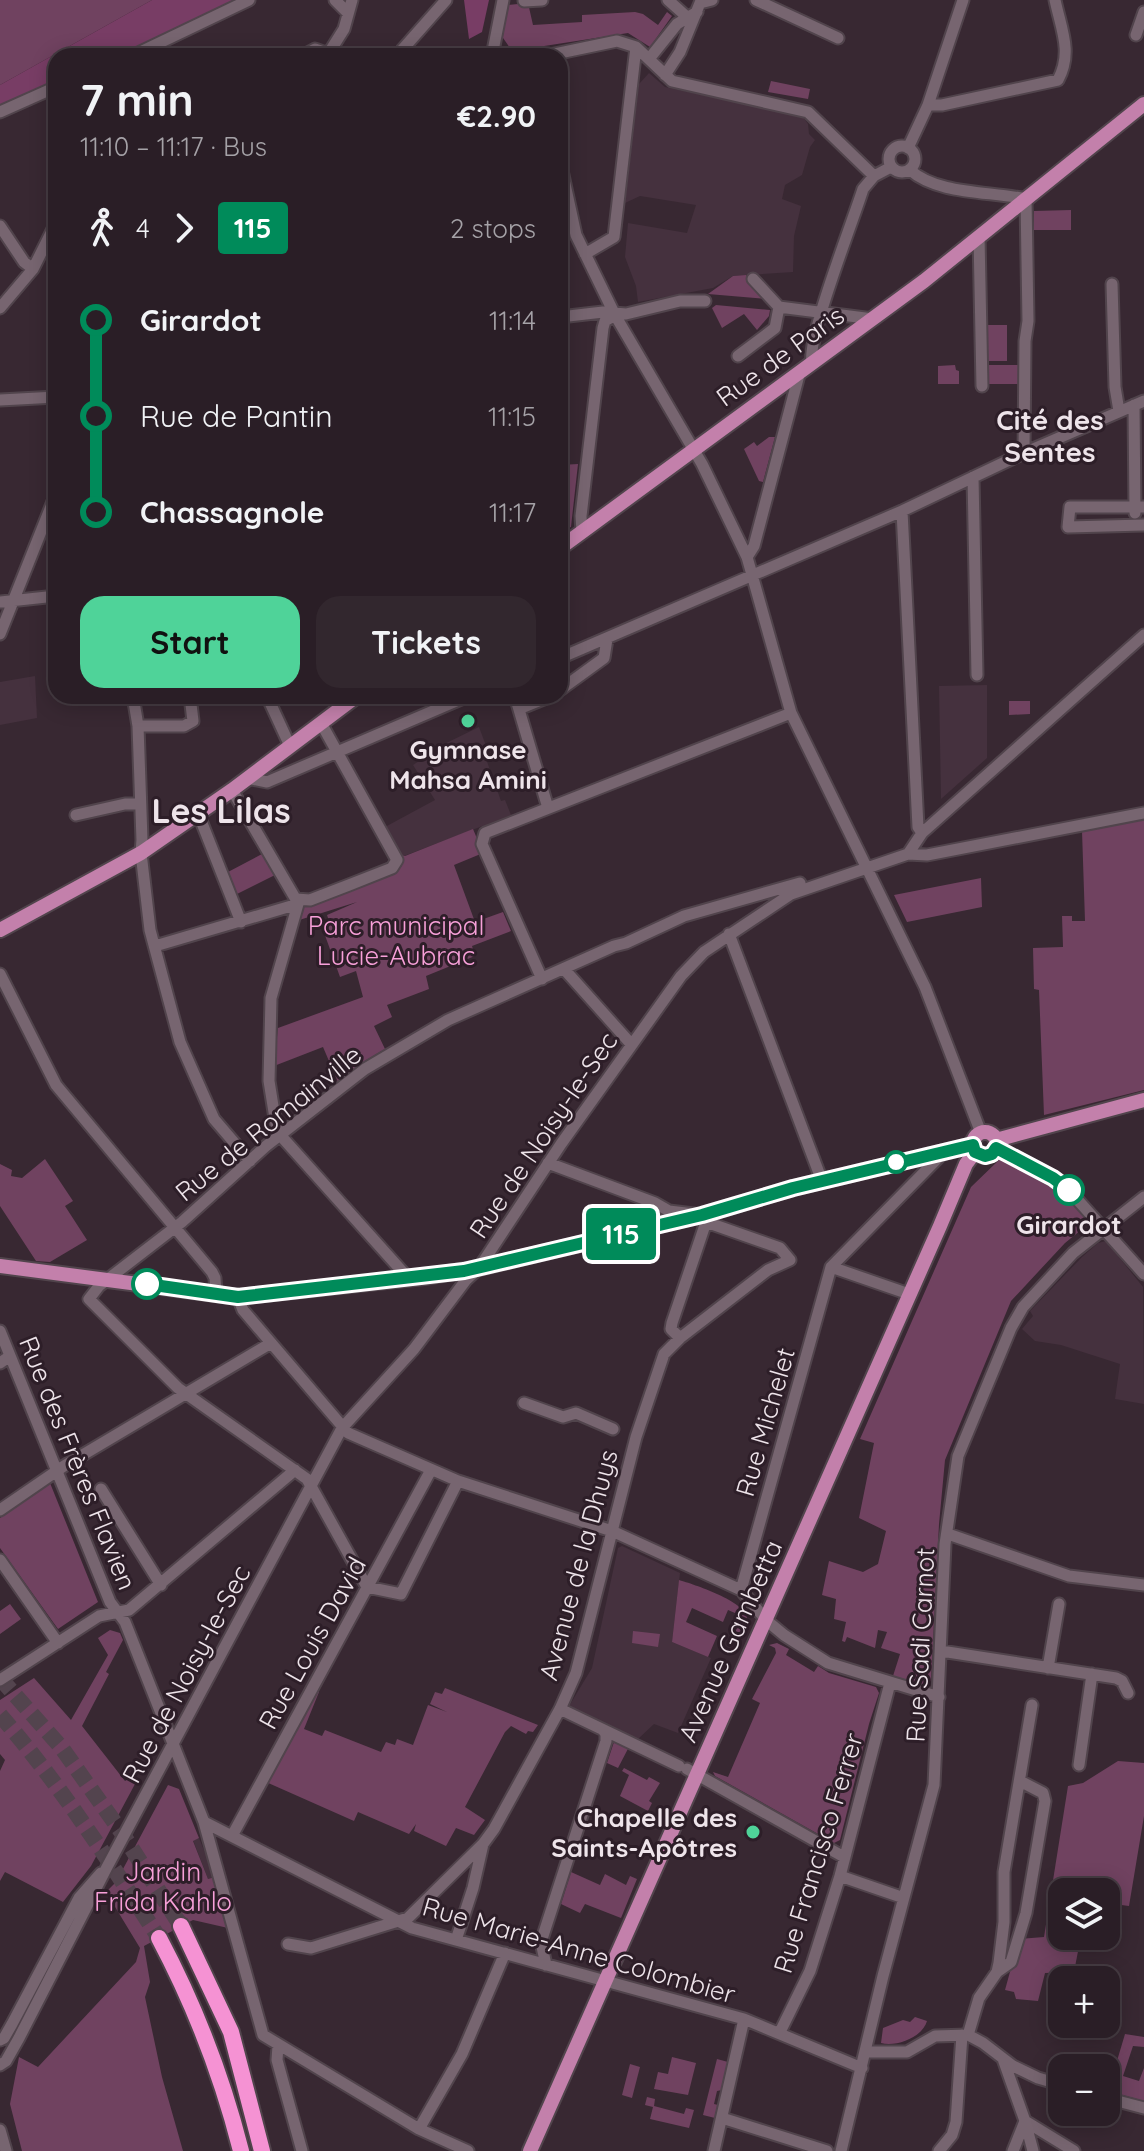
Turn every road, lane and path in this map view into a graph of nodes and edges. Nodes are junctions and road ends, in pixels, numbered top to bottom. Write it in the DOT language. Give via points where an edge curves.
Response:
graph roads {
  1 [pos="249,0"];
  2 [pos="335,0"];
  3 [pos="352,0"];
  4 [pos="446,0"];
  5 [pos="503,0"];
  6 [pos="542,0"];
  7 [pos="668,0"];
  8 [pos="756,0"];
  9 [pos="963,0"];
  10 [pos="1055,0"];
  11 [pos="524,1"];
  12 [pos="699,8"];
  13 [pos="1144,12"];
  14 [pos="348,13"];
  15 [pos="1136,35"];
  16 [pos="838,38"];
  17 [pos="636,47"];
  18 [pos="149,48"];
  19 [pos="332,48"];
  20 [pos="404,48"];
  21 [pos="493,48"];
  22 [pos="568,51"];
  23 [pos="649,59"];
  24 [pos="665,75"];
  25 [pos="48,91"];
  26 [pos="1144,104"];
  27 [pos="928,105"];
  28 [pos="0,112"];
  29 [pos="1138,115"];
  30 [pos="908,148"];
  31 [pos="891,167"];
  32 [pos="910,170"];
  33 [pos="874,176"];
  34 [pos="1026,199"];
  35 [pos="568,207"];
  36 [pos="569,213"];
  37 [pos="0,226"];
  38 [pos="979,236"];
  39 [pos="48,239"];
  40 [pos="585,254"];
  41 [pos="33,269"];
  42 [pos="753,279"];
  43 [pos="1112,284"];
  44 [pos="705,301"];
  45 [pos="779,307"];
  46 [pos="0,308"];
  47 [pos="822,313"];
  48 [pos="615,315"];
  49 [pos="568,316"];
  50 [pos="873,319"];
  51 [pos="738,356"];
  52 [pos="806,367"];
  53 [pos="982,386"];
  54 [pos="48,397"];
  55 [pos="0,400"];
  56 [pos="1139,403"];
  57 [pos="1119,411"];
  58 [pos="693,450"];
  59 [pos="1024,453"];
  60 [pos="973,477"];
  61 [pos="1140,507"];
  62 [pos="48,511"];
  63 [pos="902,511"];
  64 [pos="1140,525"];
  65 [pos="582,532"];
  66 [pos="568,540"];
  67 [pos="747,557"];
  68 [pos="753,576"];
  69 [pos="48,597"];
  70 [pos="6,601"];
  71 [pos="0,634"];
  72 [pos="1144,635"];
  73 [pos="607,639"];
  74 [pos="568,655"];
  75 [pos="977,675"];
  76 [pos="568,684"];
  77 [pos="134,704"];
  78 [pos="191,704"];
  79 [pos="271,704"];
  80 [pos="343,704"];
  81 [pos="450,704"];
  82 [pos="517,704"];
  83 [pos="531,704"];
  84 [pos="519,709"];
  85 [pos="791,713"];
  86 [pos="321,723"];
  87 [pos="138,726"];
  88 [pos="290,746"];
  89 [pos="338,753"];
  90 [pos="247,778"];
  91 [pos="232,790"];
  92 [pos="139,804"];
  93 [pos="548,808"];
  94 [pos="198,813"];
  95 [pos="1144,813"];
  96 [pos="76,815"];
  97 [pos="922,833"];
  98 [pos="141,853"];
  99 [pos="908,854"];
  100 [pos="866,867"];
  101 [pos="777,896"];
  102 [pos="297,901"];
  103 [pos="241,922"];
  104 [pos="0,930"];
  105 [pos="729,934"];
  106 [pos="155,946"];
  107 [pos="564,969"];
  108 [pos="0,974"];
  109 [pos="542,979"];
  110 [pos="631,1044"];
  111 [pos="1144,1100"];
  112 [pos="280,1137"];
  113 [pos="976,1143"];
  114 [pos="996,1144"];
  115 [pos="947,1150"];
  116 [pos="250,1161"];
  117 [pos="548,1163"];
  118 [pos="822,1181"];
  119 [pos="1144,1197"];
  120 [pos="704,1218"];
  121 [pos="175,1228"];
  122 [pos="1106,1228"];
  123 [pos="0,1266"];
  124 [pos="831,1267"];
  125 [pos="479,1268"];
  126 [pos="1144,1274"];
  127 [pos="109,1279"];
  128 [pos="409,1279"];
  129 [pos="216,1294"];
  130 [pos="909,1294"];
  131 [pos="238,1297"];
  132 [pos="0,1331"];
  133 [pos="680,1338"];
  134 [pos="271,1343"];
  135 [pos="5,1359"];
  136 [pos="185,1394"];
  137 [pos="524,1403"];
  138 [pos="342,1428"];
  139 [pos="636,1437"];
  140 [pos="295,1470"];
  141 [pos="431,1470"];
  142 [pos="55,1471"];
  143 [pos="458,1481"];
  144 [pos="311,1485"];
  145 [pos="101,1489"];
  146 [pos="0,1510"];
  147 [pos="612,1531"];
  148 [pos="948,1534"];
  149 [pos="0,1560"];
  150 [pos="161,1585"];
  151 [pos="1144,1585"];
  152 [pos="367,1587"];
  153 [pos="741,1590"];
  154 [pos="1059,1604"];
  155 [pos="115,1612"];
  156 [pos="766,1620"];
  157 [pos="58,1643"];
  158 [pos="941,1651"];
  159 [pos="1048,1668"];
  160 [pos="1092,1674"];
  161 [pos="0,1680"];
  162 [pos="890,1683"];
  163 [pos="1128,1693"];
  164 [pos="939,1697"];
  165 [pos="1032,1705"];
  166 [pos="560,1709"];
  167 [pos="603,1730"];
  168 [pos="174,1746"];
  169 [pos="1079,1765"];
  170 [pos="688,1770"];
  171 [pos="1020,1781"];
  172 [pos="204,1822"];
  173 [pos="232,1836"];
  174 [pos="483,1844"];
  175 [pos="844,1857"];
  176 [pos="107,1867"];
  177 [pos="840,1876"];
  178 [pos="901,1897"];
  179 [pos="400,1922"];
  180 [pos="181,1926"];
  181 [pos="159,1938"];
  182 [pos="456,1940"];
  183 [pos="288,1944"];
  184 [pos="505,1953"];
  185 [pos="546,1965"];
  186 [pos="997,1972"];
  187 [pos="606,1981"];
  188 [pos="744,2019"];
  189 [pos="780,2032"];
  190 [pos="965,2035"];
  191 [pos="0,2040"];
  192 [pos="278,2046"];
  193 [pos="866,2052"];
  194 [pos="1003,2059"];
  195 [pos="0,2065"];
  196 [pos="862,2068"];
  197 [pos="1048,2081"];
  198 [pos="1120,2102"];
  199 [pos="1144,2108"];
  200 [pos="722,2118"];
  201 [pos="1025,2121"];
  202 [pos="419,2129"];
  203 [pos="0,2130"];
  204 [pos="6,2151"];
  205 [pos="241,2151"];
  206 [pos="262,2151"];
  207 [pos="302,2151"];
  208 [pos="468,2151"];
  209 [pos="530,2151"];
  210 [pos="714,2151"];
  211 [pos="827,2151"];
  212 [pos="841,2151"];
  213 [pos="939,2151"];
  214 [pos="1013,2151"];
  215 [pos="1033,2151"];
  216 [pos="1074,2151"];
  1 -- 18 [label="street"];
  2 -- 14 [label="street"];
  3 -- 14 [label="street"];
  4 -- 20 [label="street"];
  5 -- 21 [label="street"];
  6 -- 11 [label="street"];
  7 -- 12 [label="street"];
  8 -- 16 [label="street"];
  9 -- 27 [label="street"];
  10 -- 27 [label="street" via="1067,64 1058,80"];
  12 -- 23 [label="street" via="677,24"];
  12 -- 24 [label="street"];
  13 -- 15 [label="street"];
  14 -- 19 [label="street"];
  17 -- 22 [label="street" via="617,41"];
  17 -- 23 [label="street"];
  17 -- 40 [label="street" via="614,237"];
  23 -- 24 [label="street"];
  24 -- 33 [label="street" via="672,81 808,112"];
  25 -- 28 [label="street"];
  26 -- 29 [label="main road, Rue de Paris"];
  27 -- 30 [label="street"];
  29 -- 34 [label="main road, Rue de Paris"];
  30 -- 31 [label="street" via="892,151"];
  30 -- 32 [label="street" via="915,157"];
  31 -- 32 [label="street"];
  31 -- 33 [label="street"];
  32 -- 34 [label="street" via="950,187"];
  33 -- 47 [label="street" via="863,189"];
  34 -- 38 [label="main road, Rue de Paris"];
  34 -- 59 [label="street"];
  35 -- 36 [label="street"];
  36 -- 40 [label="street"];
  37 -- 41 [label="street"];
  38 -- 50 [label="main road, Rue de Paris"];
  38 -- 53 [label="street"];
  39 -- 41 [label="street"];
  40 -- 48 [label="street"];
  41 -- 46 [label="street"];
  42 -- 45 [label="street"];
  43 -- 57 [label="street"];
  44 -- 48 [label="street"];
  45 -- 47 [label="street"];
  45 -- 51 [label="street" via="775,328"];
  47 -- 50 [label="street"];
  47 -- 52 [label="street"];
  48 -- 49 [label="street"];
  48 -- 58 [label="street"];
  48 -- 65 [label="street" via="603,328"];
  50 -- 52 [label="main road, Rue de Paris"];
  52 -- 58 [label="main road, Rue de Paris"];
  52 -- 67 [label="street"];
  54 -- 55 [label="street"];
  56 -- 57 [label="street"];
  56 -- 61 [label="street"];
  57 -- 59 [label="street"];
  58 -- 65 [label="main road, Rue de Paris"];
  58 -- 67 [label="street"];
  59 -- 60 [label="street"];
  60 -- 63 [label="street"];
  60 -- 75 [label="street"];
  61 -- 64 [label="street"];
  61 -- 64 [label="street" via="1070,507 1068,527"];
  62 -- 70 [label="street"];
  63 -- 68 [label="street"];
  63 -- 97 [label="street"];
  65 -- 66 [label="main road, Rue de Paris"];
  67 -- 68 [label="street"];
  68 -- 73 [label="street"];
  68 -- 85 [label="street"];
  69 -- 70 [label="street"];
  70 -- 71 [label="street"];
  72 -- 97 [label="street"];
  73 -- 74 [label="street"];
  73 -- 76 [label="street" via="604,658"];
  77 -- 87 [label="street"];
  78 -- 87 [label="street" via="193,721 184,726"];
  79 -- 88 [label="street"];
  80 -- 86 [label="main road"];
  81 -- 89 [label="street"];
  82 -- 84 [label="street"];
  83 -- 84 [label="street"];
  84 -- 93 [label="street"];
  85 -- 93 [label="street"];
  85 -- 100 [label="street"];
  86 -- 88 [label="main road"];
  86 -- 89 [label="street"];
  87 -- 92 [label="street"];
  88 -- 90 [label="main road"];
  89 -- 90 [label="street" via="267,782"];
  89 -- 102 [label="street" via="397,856 396,864"];
  90 -- 91 [label="main road"];
  91 -- 94 [label="main road"];
  91 -- 102 [label="street"];
  92 -- 96 [label="street"];
  92 -- 98 [label="street"];
  93 -- 109 [label="street" via="489,830 482,844"];
  94 -- 98 [label="main road"];
  94 -- 103 [label="street"];
  95 -- 99 [label="street, Rue de Noisy-le-Sec" via="927,855"];
  97 -- 99 [label="street"];
  98 -- 104 [label="main road"];
  98 -- 106 [label="street"];
  99 -- 100 [label="street, Rue de Noisy-le-Sec"];
  100 -- 101 [label="street, Rue de Noisy-le-Sec"];
  100 -- 113 [label="street" via="925,987"];
  101 -- 105 [label="street, Rue de Noisy-le-Sec"];
  101 -- 107 [label="street, Rue de Romainville" via="684,916"];
  102 -- 103 [label="street"];
  102 -- 112 [label="street" via="271,998 269,1081"];
  103 -- 106 [label="street"];
  105 -- 110 [label="street, Rue de Noisy-le-Sec" via="681,976"];
  105 -- 118 [label="street"];
  106 -- 116 [label="street" via="180,1042 214,1119"];
  107 -- 109 [label="street, Rue de Romainville"];
  107 -- 110 [label="street"];
  108 -- 121 [label="street" via="56,1085"];
  109 -- 112 [label="street, Rue de Romainville" via="448,1020 377,1061"];
  110 -- 117 [label="street, Rue de Noisy-le-Sec"];
  111 -- 114 [label="main road"];
  112 -- 116 [label="street, Rue de Romainville"];
  112 -- 128 [label="street"];
  113 -- 114 [label="main road" via="991,1134"];
  113 -- 114 [label="main road" via="985,1156"];
  113 -- 115 [label="main road"];
  113 -- 130 [label="main road, Avenue Gambetta"];
  114 -- 122 [label="street" via="1067,1188"];
  115 -- 118 [label="main road"];
  115 -- 124 [label="street"];
  116 -- 121 [label="street, Rue de Romainville"];
  117 -- 120 [label="street" via="669,1211"];
  117 -- 125 [label="street, Rue de Noisy-le-Sec"];
  118 -- 120 [label="main road"];
  119 -- 122 [label="street, Rue Sadi Carnot"];
  120 -- 125 [label="main road"];
  120 -- 133 [label="street" via="672,1323"];
  120 -- 133 [label="street, Avenue de la Dhuys" via="780,1248 790,1260 768,1270"];
  121 -- 127 [label="street, Rue de Romainville"];
  121 -- 129 [label="street" via="215,1278"];
  122 -- 126 [label="street"];
  122 -- 148 [label="street, Rue Sadi Carnot" via="1041,1286 1011,1328 958,1456"];
  123 -- 127 [label="main road"];
  124 -- 130 [label="street"];
  124 -- 153 [label="street, Rue Michelet"];
  125 -- 128 [label="main road"];
  125 -- 138 [label="street, Rue de Noisy-le-Sec"];
  127 -- 129 [label="main road"];
  127 -- 136 [label="street" via="89,1299"];
  128 -- 131 [label="main road"];
  129 -- 131 [label="main road"];
  130 -- 156 [label="main road, Avenue Gambetta"];
  131 -- 134 [label="street"];
  132 -- 135 [label="street, Rue des Frères Flavien"];
  133 -- 139 [label="street, Avenue de la Dhuys" via="664,1354"];
  134 -- 136 [label="street"];
  134 -- 138 [label="street"];
  135 -- 142 [label="street, Rue des Frères Flavien"];
  136 -- 140 [label="street"];
  136 -- 142 [label="street"];
  137 -- 139 [label="street" via="563,1417 576,1413"];
  138 -- 141 [label="street"];
  138 -- 144 [label="street, Rue de Noisy-le-Sec"];
  139 -- 147 [label="street, Avenue de la Dhuys"];
  140 -- 144 [label="street"];
  140 -- 150 [label="street"];
  141 -- 143 [label="street"];
  141 -- 152 [label="street, Rue Louis David"];
  142 -- 146 [label="street"];
  142 -- 155 [label="street, Rue des Frères Flavien"];
  143 -- 147 [label="street"];
  143 -- 152 [label="street" via="401,1594"];
  144 -- 152 [label="street"];
  144 -- 168 [label="street, Rue de Noisy-le-Sec"];
  145 -- 150 [label="street"];
  147 -- 153 [label="street"];
  147 -- 166 [label="street, Avenue de la Dhuys" via="580,1660"];
  148 -- 151 [label="street" via="1069,1576"];
  148 -- 158 [label="street, Rue Sadi Carnot"];
  149 -- 157 [label="street"];
  150 -- 155 [label="street" via="129,1610"];
  152 -- 173 [label="street, Rue Louis David"];
  153 -- 156 [label="street"];
  154 -- 159 [label="street"];
  155 -- 157 [label="street" via="99,1616"];
  155 -- 168 [label="street, Rue des Frères Flavien" via="125,1622"];
  156 -- 162 [label="street" via="828,1663"];
  156 -- 170 [label="main road, Avenue Gambetta"];
  157 -- 161 [label="street"];
  158 -- 159 [label="street"];
  158 -- 164 [label="street, Rue Sadi Carnot"];
  159 -- 160 [label="street"];
  160 -- 163 [label="street" via="1122,1681"];
  160 -- 169 [label="street"];
  162 -- 164 [label="street"];
  162 -- 175 [label="street, Rue Francisco Ferrer"];
  164 -- 193 [label="street, Rue Sadi Carnot" via="934,1785"];
  165 -- 171 [label="street"];
  166 -- 167 [label="street"];
  166 -- 174 [label="street, Avenue de la Dhuys"];
  167 -- 170 [label="street"];
  167 -- 185 [label="street" via="606,1741 541,1942"];
  168 -- 172 [label="street, Rue des Frères Flavien"];
  168 -- 176 [label="street, Rue de Noisy-le-Sec"];
  170 -- 175 [label="street"];
  170 -- 187 [label="main road, Avenue Gambetta"];
  171 -- 186 [label="street" via="1004,1872"];
  171 -- 186 [label="street" via="1043,1793 1045,1801 1024,1919 1011,1962"];
  172 -- 173 [label="street, Rue Marie-Anne Colombier"];
  172 -- 192 [label="street, Rue des Frères Flavien" via="263,2035"];
  173 -- 179 [label="street, Rue Marie-Anne Colombier"];
  174 -- 179 [label="street, Avenue de la Dhuys"];
  174 -- 182 [label="street"];
  175 -- 177 [label="street, Rue Francisco Ferrer"];
  176 -- 191 [label="street, Rue de Noisy-le-Sec" via="79,1898"];
  176 -- 195 [label="street, Rue de Noisy-le-Sec"];
  177 -- 178 [label="street"];
  177 -- 189 [label="street, Rue Francisco Ferrer" via="810,1971"];
  179 -- 182 [label="street, Rue Marie-Anne Colombier"];
  179 -- 183 [label="street, Avenue de la Dhuys" via="311,1948"];
  180 -- 206 [label="highway" via="231,2032"];
  181 -- 205 [label="highway" via="207,2041"];
  182 -- 184 [label="street, Rue Marie-Anne Colombier"];
  184 -- 185 [label="street, Rue Marie-Anne Colombier"];
  184 -- 202 [label="street" via="462,2054"];
  185 -- 187 [label="street, Rue Marie-Anne Colombier"];
  186 -- 190 [label="street" via="979,1998"];
  187 -- 188 [label="street, Rue Marie-Anne Colombier"];
  187 -- 209 [label="main road, Avenue Gambetta"];
  188 -- 189 [label="street, Rue Marie-Anne Colombier"];
  188 -- 200 [label="street"];
  189 -- 196 [label="street, Rue Marie-Anne Colombier"];
  190 -- 193 [label="street" via="935,2036 907,2052"];
  190 -- 194 [label="street"];
  190 -- 213 [label="street" via="956,2122"];
  192 -- 202 [label="street"];
  192 -- 207 [label="street" via="277,2060"];
  193 -- 196 [label="street, Rue Sadi Carnot"];
  194 -- 197 [label="street"];
  194 -- 201 [label="street"];
  196 -- 212 [label="street, Rue Sadi Carnot"];
  198 -- 199 [label="street"];
  200 -- 210 [label="street"];
  200 -- 211 [label="street"];
  201 -- 214 [label="street"];
  201 -- 215 [label="street"];
  201 -- 216 [label="street"];
  202 -- 208 [label="street"];
  203 -- 204 [label="street"];
}
